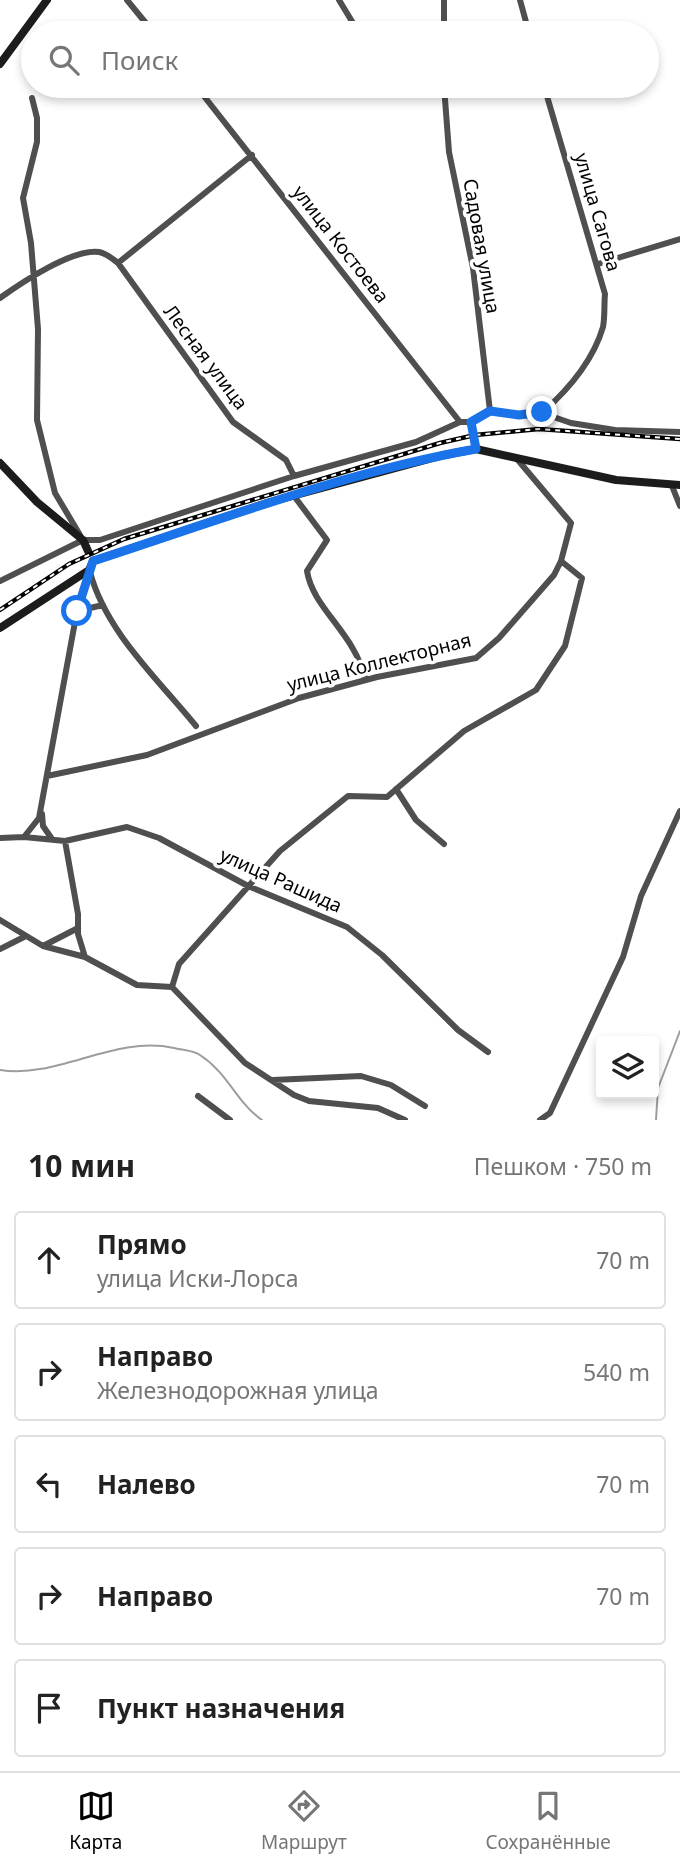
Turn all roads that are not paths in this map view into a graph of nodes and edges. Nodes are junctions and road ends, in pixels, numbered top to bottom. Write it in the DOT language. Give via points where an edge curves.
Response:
graph roads {
  1 [pos="47,0"];
  2 [pos="127,0"];
  3 [pos="339,0"];
  4 [pos="444,0"];
  5 [pos="520,0"];
  6 [pos="32,21"];
  7 [pos="144,21"];
  8 [pos="352,21"];
  9 [pos="444,21"];
  10 [pos="526,21"];
  11 [pos="21,35"];
  12 [pos="0,64"];
  13 [pos="32,98"];
  14 [pos="207,98"];
  15 [pos="445,98"];
  16 [pos="548,98"];
  17 [pos="252,155"];
  18 [pos="680,239"];
  19 [pos="118,263"];
  20 [pos="598,264"];
  21 [pos="33,274"];
  22 [pos="0,298"];
  23 [pos="490,411"];
  24 [pos="542,412"];
  25 [pos="460,422"];
  26 [pos="471,422"];
  27 [pos="680,432"];
  28 [pos="476,449"];
  29 [pos="517,459"];
  30 [pos="0,463"];
  31 [pos="294,476"];
  32 [pos="676,486"];
  33 [pos="294,496"];
  34 [pos="680,506"];
  35 [pos="83,540"];
  36 [pos="90,556"];
  37 [pos="561,561"];
  38 [pos="89,570"];
  39 [pos="75,579"];
  40 [pos="0,581"];
  41 [pos="83,585"];
  42 [pos="103,605"];
  43 [pos="77,611"];
  44 [pos="0,628"];
  45 [pos="365,679"];
  46 [pos="196,726"];
  47 [pos="47,776"];
  48 [pos="396,789"];
  49 [pos="41,809"];
  50 [pos="680,811"];
  51 [pos="24,837"];
  52 [pos="0,838"];
  53 [pos="53,839"];
  54 [pos="65,841"];
  55 [pos="444,844"];
  56 [pos="248,886"];
  57 [pos="0,920"];
  58 [pos="78,928"];
  59 [pos="24,937"];
  60 [pos="43,946"];
  61 [pos="0,949"];
  62 [pos="85,957"];
  63 [pos="172,987"];
  64 [pos="488,1052"];
  65 [pos="271,1080"];
  66 [pos="198,1096"];
  67 [pos="425,1106"];
  68 [pos="230,1120"];
  69 [pos="405,1120"];
  70 [pos="540,1120"];
  1 -- 6 [label="street"];
  2 -- 7 [label="street"];
  3 -- 8 [label="street"];
  4 -- 9 [label="street"];
  5 -- 10 [label="street"];
  11 -- 12 [label="street"];
  13 -- 21 [label="street" via="37,142 23,198"];
  14 -- 17 [label="street, улица Костоева"];
  15 -- 23 [label="street, Садовая улица" via="449,152 473,268"];
  16 -- 20 [label="street, улица Сагова"];
  17 -- 19 [label="street"];
  17 -- 25 [label="street, улица Костоева"];
  18 -- 20 [label="street"];
  19 -- 21 [label="street, Лесная улица" via="99,252"];
  19 -- 31 [label="street, Лесная улица" via="233,422 286,460"];
  20 -- 24 [label="street, улица Сагова" via="605,294 603,327 587,362"];
  21 -- 22 [label="street"];
  21 -- 35 [label="street" via="37,420 44,458 55,493"];
  23 -- 24 [label="street"];
  23 -- 26 [label="street"];
  24 -- 27 [label="street" via="571,424"];
  25 -- 26 [label="street"];
  25 -- 31 [label="street" via="416,442"];
  26 -- 28 [label="street"];
  28 -- 29 [label="street"];
  28 -- 33 [label="street"];
  29 -- 32 [label="street" via="616,480"];
  29 -- 37 [label="street, улица Коллекторная" via="571,523"];
  30 -- 35 [label="street"];
  31 -- 35 [label="street" via="100,540"];
  32 -- 34 [label="street"];
  33 -- 36 [label="street"];
  33 -- 45 [label="street" via="327,540 307,571 309,585 352,643"];
  35 -- 36 [label="street"];
  35 -- 40 [label="street"];
  36 -- 38 [label="street"];
  37 -- 45 [label="street, улица Коллекторная" via="499,638 476,658"];
  37 -- 48 [label="street" via="582,578 581,588 565,646 546,679 520,701 464,731"];
  38 -- 39 [label="street"];
  38 -- 41 [label="street"];
  38 -- 42 [label="street"];
  39 -- 41 [label="street"];
  39 -- 44 [label="street"];
  41 -- 43 [label="street"];
  42 -- 43 [label="street"];
  42 -- 46 [label="street" via="123,638"];
  43 -- 47 [label="street"];
  45 -- 47 [label="street, улица Коллекторная" via="260,711 147,755"];
  47 -- 49 [label="street"];
  48 -- 55 [label="street" via="416,820"];
  48 -- 56 [label="street" via="387,797 348,796 280,850"];
  49 -- 51 [label="street" via="36,824"];
  49 -- 53 [label="street" via="43,827"];
  50 -- 70 [label="street" via="641,896 623,957 550,1113"];
  51 -- 52 [label="street, улица Рашида"];
  51 -- 53 [label="street, улица Рашида"];
  53 -- 54 [label="street, улица Рашида"];
  54 -- 56 [label="street, улица Рашида" via="111,828 136,829"];
  54 -- 58 [label="street"];
  56 -- 63 [label="street" via="179,964"];
  56 -- 64 [label="street, улица Рашида" via="347,928"];
  57 -- 59 [label="street"];
  58 -- 60 [label="street"];
  58 -- 62 [label="street"];
  59 -- 60 [label="street"];
  59 -- 61 [label="street"];
  60 -- 62 [label="street"];
  62 -- 63 [label="street" via="137,985"];
  63 -- 65 [label="street" via="245,1063"];
  65 -- 67 [label="street" via="361,1076 391,1084"];
  65 -- 69 [label="street" via="309,1101 357,1103"];
  66 -- 68 [label="street"];
}
